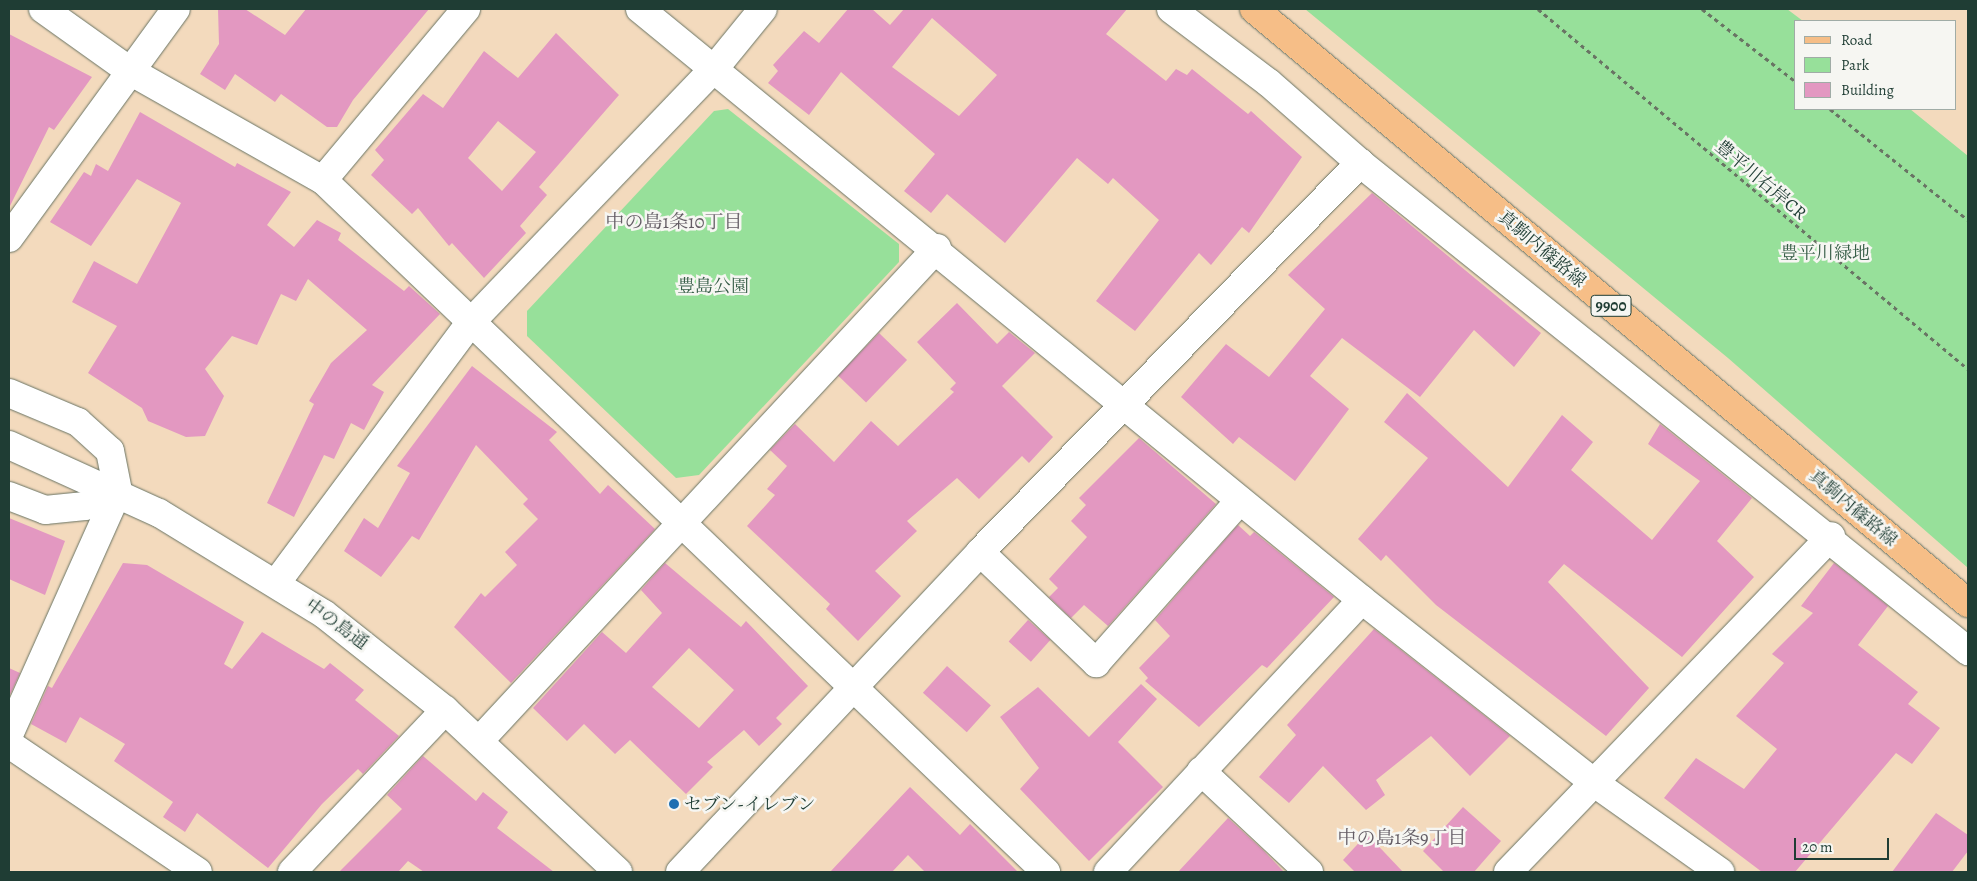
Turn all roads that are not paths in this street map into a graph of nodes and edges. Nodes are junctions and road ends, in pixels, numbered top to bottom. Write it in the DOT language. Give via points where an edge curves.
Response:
graph roads {
  1 [pos="43,9"];
  2 [pos="176,9"];
  3 [pos="466,9"];
  4 [pos="640,9"];
  5 [pos="763,9"];
  6 [pos="1171,9"];
  7 [pos="1254,9"];
  8 [pos="714,69"];
  9 [pos="130,71"];
  10 [pos="1360,163"];
  11 [pos="323,180"];
  12 [pos="9,238"];
  13 [pos="937,248"];
  14 [pos="471,322"];
  15 [pos="9,393"];
  16 [pos="1122,404"];
  17 [pos="9,446"];
  18 [pos="118,491"];
  19 [pos="9,496"];
  20 [pos="1240,500"];
  21 [pos="682,521"];
  22 [pos="1831,536"];
  23 [pos="980,552"];
  24 [pos="277,582"];
  25 [pos="1362,600"];
  26 [pos="1968,603"];
  27 [pos="1968,651"];
  28 [pos="853,687"];
  29 [pos="445,710"];
  30 [pos="9,735"];
  31 [pos="479,741"];
  32 [pos="9,744"];
  33 [pos="1201,771"];
  34 [pos="1593,782"];
  35 [pos="198,872"];
  36 [pos="292,872"];
  37 [pos="618,872"];
  38 [pos="680,872"];
  39 [pos="1046,872"];
  40 [pos="1108,872"];
  41 [pos="1309,872"];
  42 [pos="1508,872"];
  43 [pos="1720,872"];
  1 -- 9 [label="street"];
  2 -- 9 [label="street"];
  3 -- 11 [label="street"];
  4 -- 8 [label="street"];
  5 -- 8 [label="street"];
  6 -- 10 [label="street" via="1269,83"];
  7 -- 26 [label="main road, 真駒内篠路線 / 9900"];
  8 -- 13 [label="street"];
  8 -- 14 [label="street"];
  9 -- 11 [label="street"];
  9 -- 12 [label="street"];
  10 -- 16 [label="street"];
  10 -- 22 [label="street"];
  11 -- 14 [label="street"];
  13 -- 16 [label="street"];
  13 -- 21 [label="street"];
  14 -- 21 [label="street"];
  14 -- 24 [label="street"];
  15 -- 18 [label="street" via="78,422 110,452"];
  16 -- 20 [label="street"];
  16 -- 23 [label="street"];
  17 -- 18 [label="street, 中の島通"];
  18 -- 19 [label="street" via="85,506 45,510"];
  18 -- 24 [label="street, 中の島通"];
  18 -- 30 [label="street"];
  20 -- 23 [label="street" via="1096,663"];
  20 -- 25 [label="street"];
  21 -- 28 [label="street"];
  21 -- 31 [label="street"];
  22 -- 27 [label="street"];
  22 -- 34 [label="street"];
  23 -- 28 [label="street"];
  24 -- 29 [label="street, 中の島通" via="354,635"];
  25 -- 33 [label="street"];
  25 -- 34 [label="street"];
  28 -- 38 [label="street"];
  28 -- 39 [label="street"];
  29 -- 31 [label="street, 中の島通"];
  29 -- 36 [label="street"];
  31 -- 37 [label="street, 中の島通"];
  32 -- 35 [label="street"];
  33 -- 40 [label="street"];
  33 -- 41 [label="street"];
  34 -- 42 [label="street"];
  34 -- 43 [label="street"];
}
